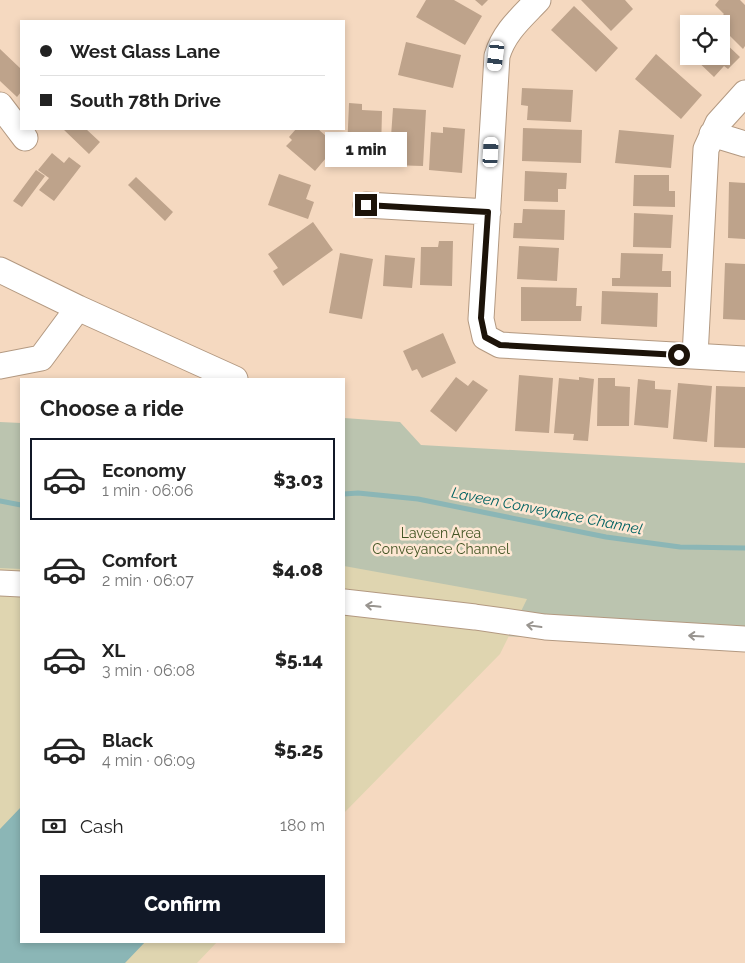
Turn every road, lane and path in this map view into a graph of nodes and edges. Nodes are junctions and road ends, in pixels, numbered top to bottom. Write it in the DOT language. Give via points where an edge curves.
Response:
graph roads {
  1 [pos="538,0"];
  2 [pos="745,93"];
  3 [pos="0,105"];
  4 [pos="712,134"];
  5 [pos="25,138"];
  6 [pos="745,144"];
  7 [pos="366,205"];
  8 [pos="488,212"];
  9 [pos="0,270"];
  10 [pos="78,308"];
  11 [pos="695,356"];
  12 [pos="745,359"];
  13 [pos="0,366"];
  14 [pos="233,378"];
  15 [pos="0,583"];
  16 [pos="20,584"];
  17 [pos="345,602"];
  18 [pos="745,639"];
  1 -- 8 [label="street" via="508,31 496,56"];
  2 -- 4 [label="street" via="726,112"];
  3 -- 5 [label="street"];
  4 -- 6 [label="street"];
  4 -- 11 [label="street" via="704,163"];
  7 -- 8 [label="street"];
  8 -- 11 [label="street" via="481,318 485,337 500,345"];
  9 -- 10 [label="street"];
  10 -- 13 [label="street" via="41,358"];
  10 -- 14 [label="street"];
  11 -- 12 [label="street"];
  15 -- 16 [label="street"];
  18 -- 17 [label="street, one-way" via="545,627"];
}
